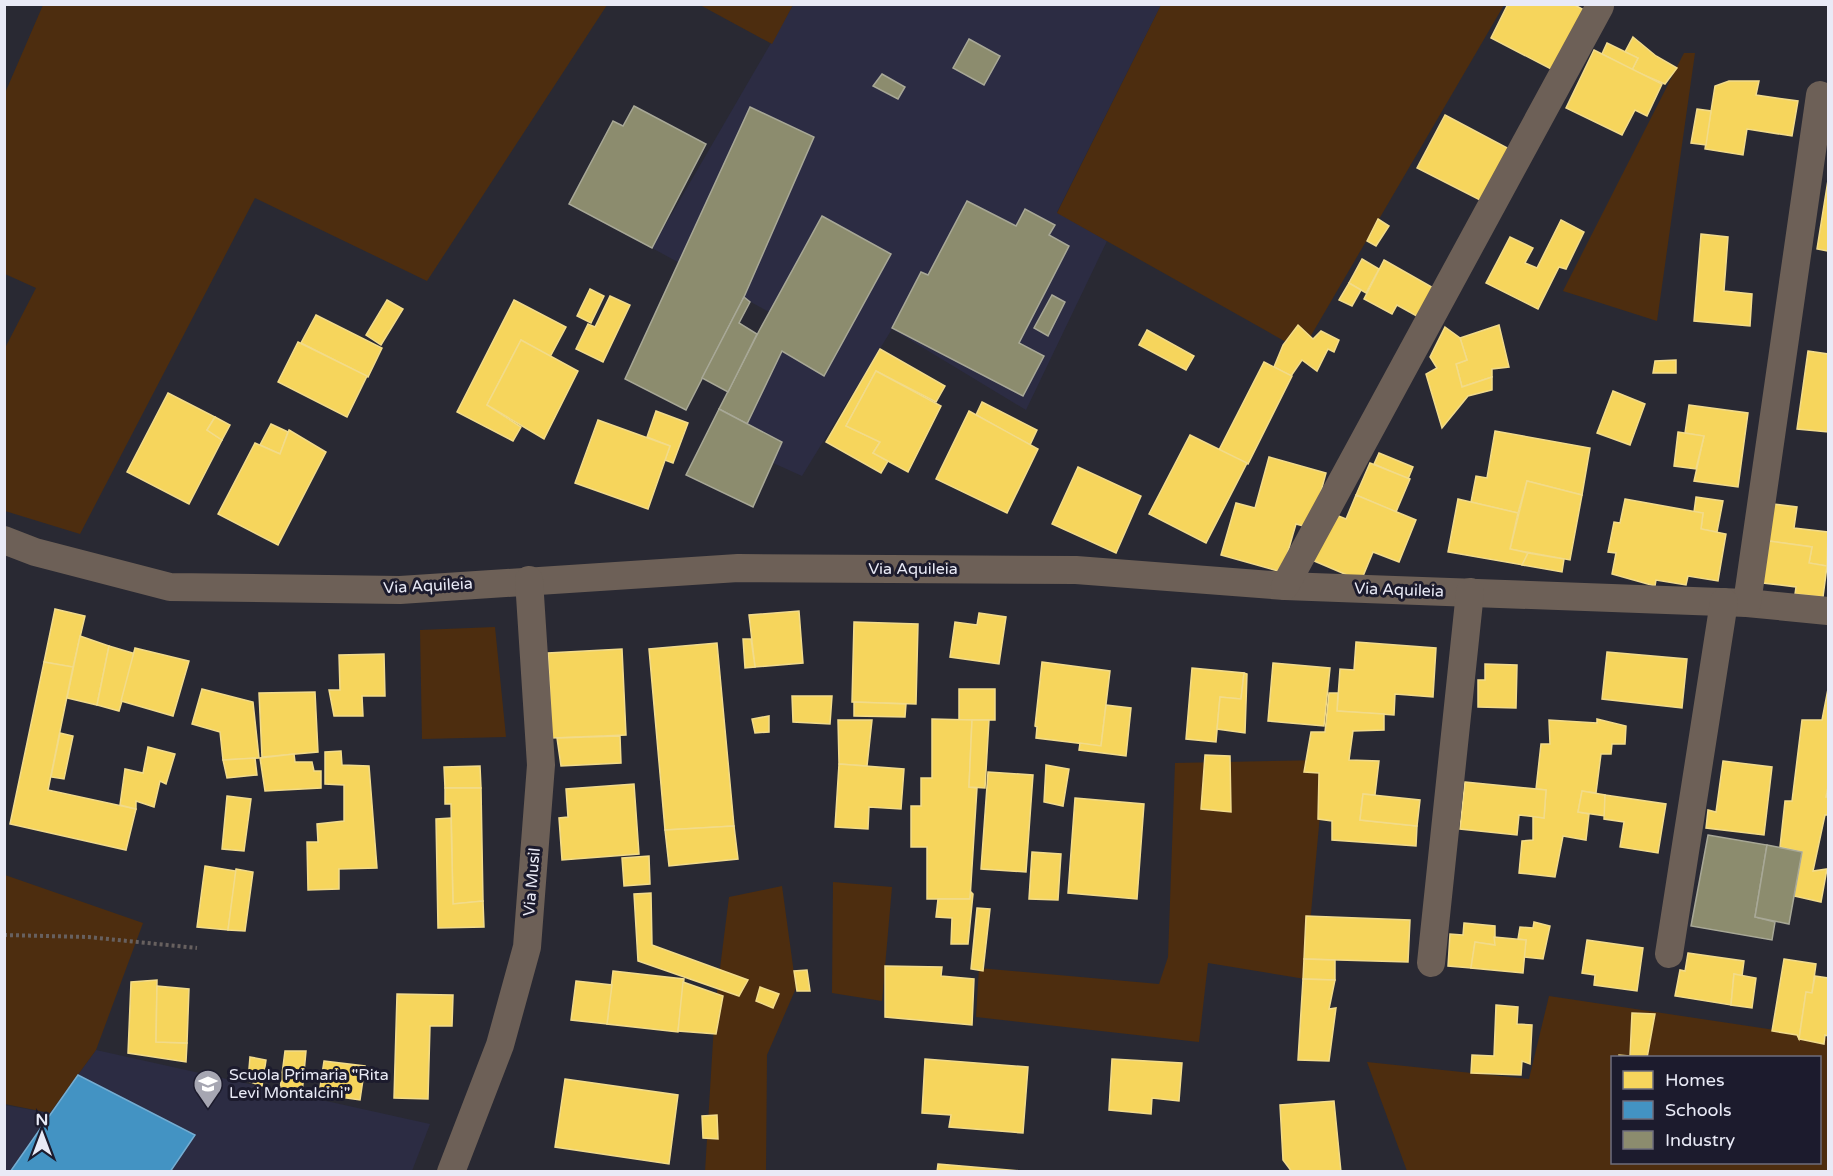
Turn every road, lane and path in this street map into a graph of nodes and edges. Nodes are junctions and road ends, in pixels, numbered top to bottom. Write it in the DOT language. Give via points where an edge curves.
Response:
graph roads {
  1 [pos="1600,6"];
  2 [pos="1820,95"];
  3 [pos="4,540"];
  4 [pos="528,580"];
  5 [pos="1285,585"];
  6 [pos="1470,592"];
  7 [pos="1736,603"];
  8 [pos="1828,611"];
  9 [pos="4,935"];
  10 [pos="197,948"];
  11 [pos="1669,954"];
  12 [pos="1431,963"];
  13 [pos="451,1172"];
  1 -- 5 [label="street"];
  2 -- 7 [label="street"];
  3 -- 4 [label="street, Via Aquileia" via="35,552 170,587 400,590"];
  4 -- 5 [label="street, Via Aquileia" via="738,568 1076,570"];
  4 -- 13 [label="street, Via Musil" via="542,765 527,947 500,1045"];
  5 -- 6 [label="street, Via Aquileia"];
  6 -- 7 [label="street, Via Aquileia"];
  6 -- 12 [label="street"];
  7 -- 8 [label="street, Via Aquileia"];
  7 -- 11 [label="street"];
  9 -- 10 [label="path" via="88,937"];
}
